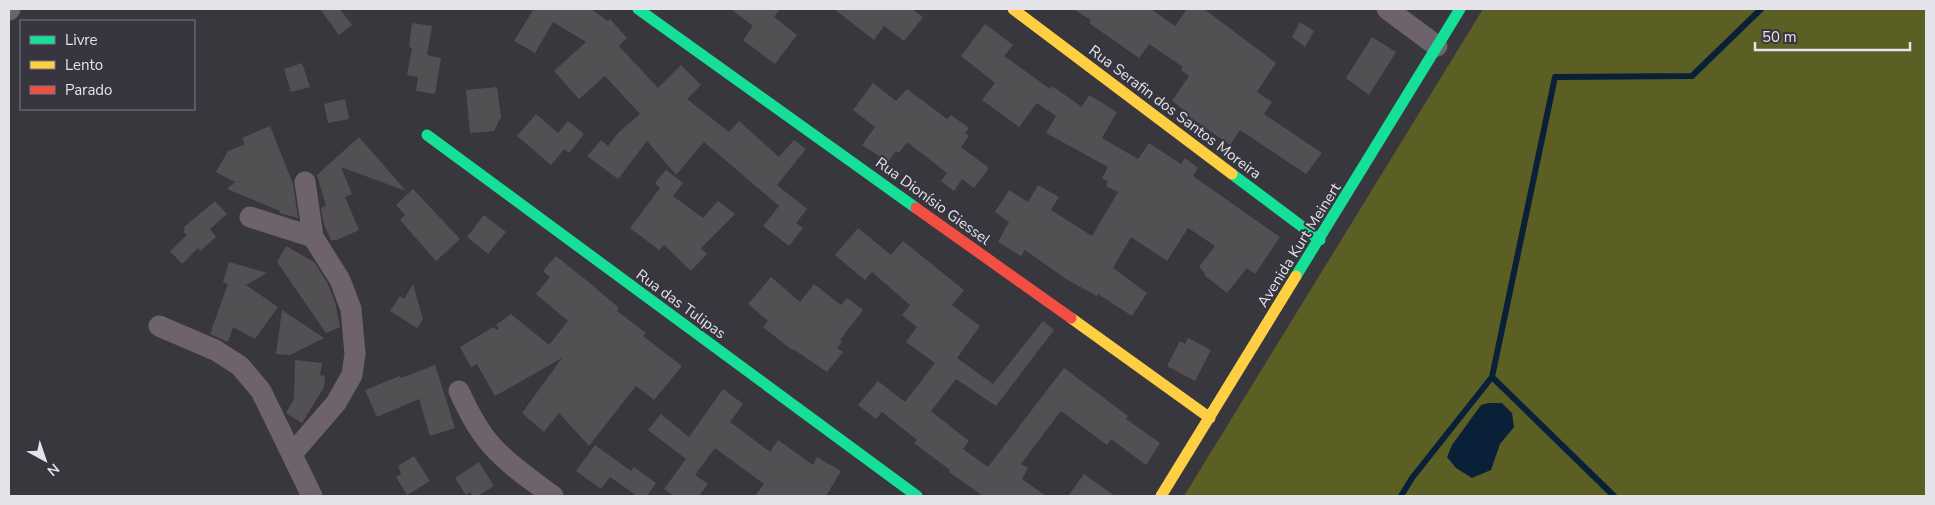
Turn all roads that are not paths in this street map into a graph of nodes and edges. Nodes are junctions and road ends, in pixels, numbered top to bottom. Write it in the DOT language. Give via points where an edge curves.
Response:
graph roads {
  1 [pos="638,9"];
  2 [pos="1012,9"];
  3 [pos="1387,9"];
  4 [pos="1460,9"];
  5 [pos="1437,46"];
  6 [pos="427,135"];
  7 [pos="305,182"];
  8 [pos="250,217"];
  9 [pos="313,237"];
  10 [pos="1320,240"];
  11 [pos="159,326"];
  12 [pos="459,391"];
  13 [pos="1210,418"];
  14 [pos="292,454"];
  15 [pos="312,496"];
  16 [pos="553,496"];
  17 [pos="917,496"];
  18 [pos="1162,496"];
  1 -- 13 [label="street, Rua Dionísio Giessel"];
  2 -- 10 [label="street, Rua Serafin dos Santos Moreira"];
  3 -- 5 [label="street"];
  4 -- 5 [label="street, Avenida Kurt Meinert"];
  5 -- 10 [label="street, Avenida Kurt Meinert"];
  6 -- 17 [label="street, Rua das Tulipas"];
  7 -- 9 [label="street"];
  8 -- 9 [label="street"];
  9 -- 14 [label="street" via="340,280 351,309 355,354 352,375 336,403"];
  10 -- 13 [label="street, Avenida Kurt Meinert"];
  11 -- 14 [label="street" via="215,350 240,366 261,391"];
  12 -- 16 [label="street" via="492,447"];
  13 -- 18 [label="street, Avenida Kurt Meinert"];
  14 -- 15 [label="street"];
}
